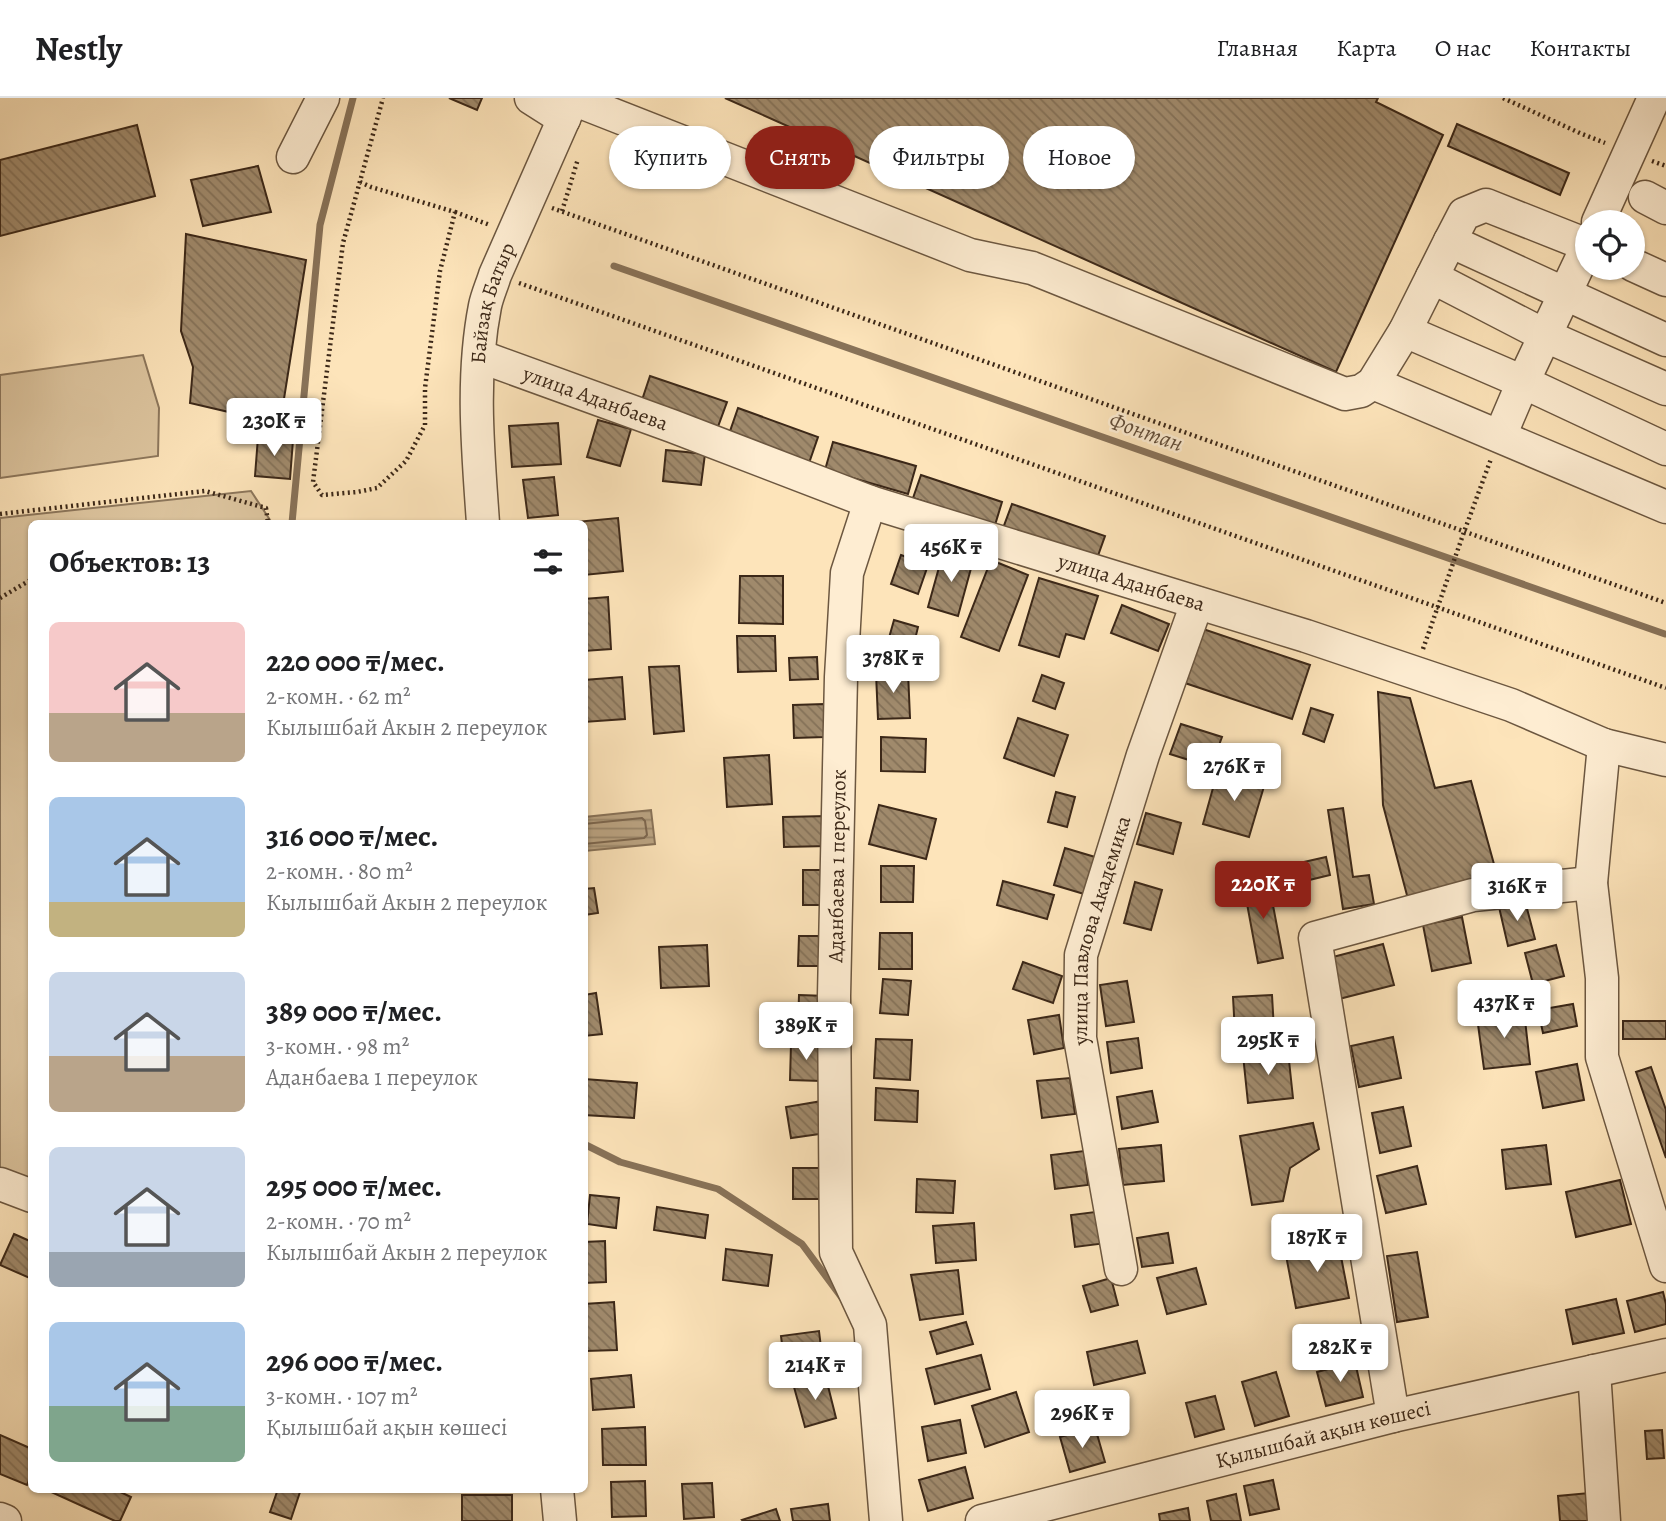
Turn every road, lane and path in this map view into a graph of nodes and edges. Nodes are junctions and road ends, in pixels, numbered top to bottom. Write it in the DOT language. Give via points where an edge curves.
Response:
graph roads {
  1 [pos="323,98"];
  2 [pos="383,98"];
  3 [pos="531,98"];
  4 [pos="1503,98"];
  5 [pos="1654,98"];
  6 [pos="570,105"];
  7 [pos="1630,152"];
  8 [pos="293,158"];
  9 [pos="1666,166"];
  10 [pos="360,181"];
  11 [pos="528,199"];
  12 [pos="1603,210"];
  13 [pos="455,212"];
  14 [pos="513,233"];
  15 [pos="1450,241"];
  16 [pos="1575,241"];
  17 [pos="1645,270"];
  18 [pos="1575,273"];
  19 [pos="495,275"];
  20 [pos="1432,278"];
  21 [pos="1666,280"];
  22 [pos="1566,293"];
  23 [pos="1405,331"];
  24 [pos="1546,336"];
  25 [pos="1666,340"];
  26 [pos="479,356"];
  27 [pos="1523,382"];
  28 [pos="1373,383"];
  29 [pos="1666,389"];
  30 [pos="1500,436"];
  31 [pos="1666,449"];
  32 [pos="870,502"];
  33 [pos="1666,507"];
  34 [pos="0,514"];
  35 [pos="268,520"];
  36 [pos="483,520"];
  37 [pos="1464,532"];
  38 [pos="28,581"];
  39 [pos="0,598"];
  40 [pos="1196,603"];
  41 [pos="1666,603"];
  42 [pos="1438,608"];
  43 [pos="1415,672"];
  44 [pos="1666,688"];
  45 [pos="1604,746"];
  46 [pos="1666,760"];
  47 [pos="1591,883"];
  48 [pos="0,1184"];
  49 [pos="28,1194"];
  50 [pos="1666,1266"];
  51 [pos="1121,1269"];
  52 [pos="1666,1355"];
  53 [pos="1594,1371"];
  54 [pos="1393,1416"];
  55 [pos="558,1493"];
  56 [pos="0,1519"];
  57 [pos="5,1521"];
  58 [pos="561,1521"];
  59 [pos="886,1521"];
  60 [pos="982,1521"];
  61 [pos="1604,1521"];
  1 -- 8 [label="street"];
  2 -- 10 [label="path"];
  3 -- 6 [label="street"];
  4 -- 7 [label="path"];
  5 -- 7 [label="street"];
  6 -- 11 [label="street, Байзақ Батыр"];
  6 -- 28 [label="street" via="970,255 1032,268 1345,394"];
  7 -- 9 [label="path"];
  7 -- 12 [label="street"];
  10 -- 13 [label="path"];
  10 -- 13 [label="path" via="343,243 313,482 322,495 377,488 406,461 425,425 425,388 440,271"];
  11 -- 14 [label="street, Байзақ Батыр"];
  11 -- 37 [label="path"];
  13 -- 14 [label="path"];
  14 -- 19 [label="street, Байзақ Батыр"];
  15 -- 16 [label="street" via="1464,214 1486,205"];
  15 -- 20 [label="street"];
  15 -- 22 [label="street"];
  17 -- 21 [label="street"];
  18 -- 22 [label="street"];
  19 -- 26 [label="street, Байзақ Батыр" via="485,305"];
  19 -- 42 [label="path"];
  20 -- 23 [label="street"];
  20 -- 24 [label="street"];
  22 -- 24 [label="street"];
  22 -- 25 [label="street"];
  23 -- 27 [label="street"];
  23 -- 28 [label="street"];
  24 -- 27 [label="street"];
  24 -- 29 [label="street"];
  26 -- 32 [label="street, улица Аданбаева"];
  26 -- 36 [label="street, Байзақ Батыр" via="476,424"];
  27 -- 30 [label="street"];
  27 -- 31 [label="street"];
  28 -- 30 [label="street"];
  30 -- 33 [label="street"];
  30 -- 37 [label="path"];
  32 -- 40 [label="street, улица Аданбаева"];
  32 -- 59 [label="street, Аданбаева 1 переулок" via="847,573 841,677 834,996 836,1252 870,1325"];
  34 -- 35 [label="path" via="205,491 266,508"];
  37 -- 41 [label="path"];
  37 -- 42 [label="path"];
  38 -- 39 [label="path"];
  40 -- 43 [label="street, улица Аданбаева"];
  40 -- 51 [label="street, улица Павлова Академика" via="1081,955 1080,1038"];
  42 -- 43 [label="path"];
  42 -- 44 [label="path"];
  43 -- 45 [label="street, улица Аданбаева" via="1511,705"];
  45 -- 46 [label="street, улица Аданбаева"];
  45 -- 47 [label="street"];
  47 -- 50 [label="street" via="1602,978 1602,1057"];
  47 -- 54 [label="street" via="1473,895 1315,938"];
  48 -- 49 [label="street"];
  52 -- 53 [label="street, Қылышбай ақын көшесі"];
  53 -- 54 [label="street, Қылышбай ақын көшесі"];
  53 -- 61 [label="street"];
  54 -- 60 [label="street, Қылышбай ақын көшесі"];
  55 -- 58 [label="street"];
  56 -- 57 [label="street"];
}
